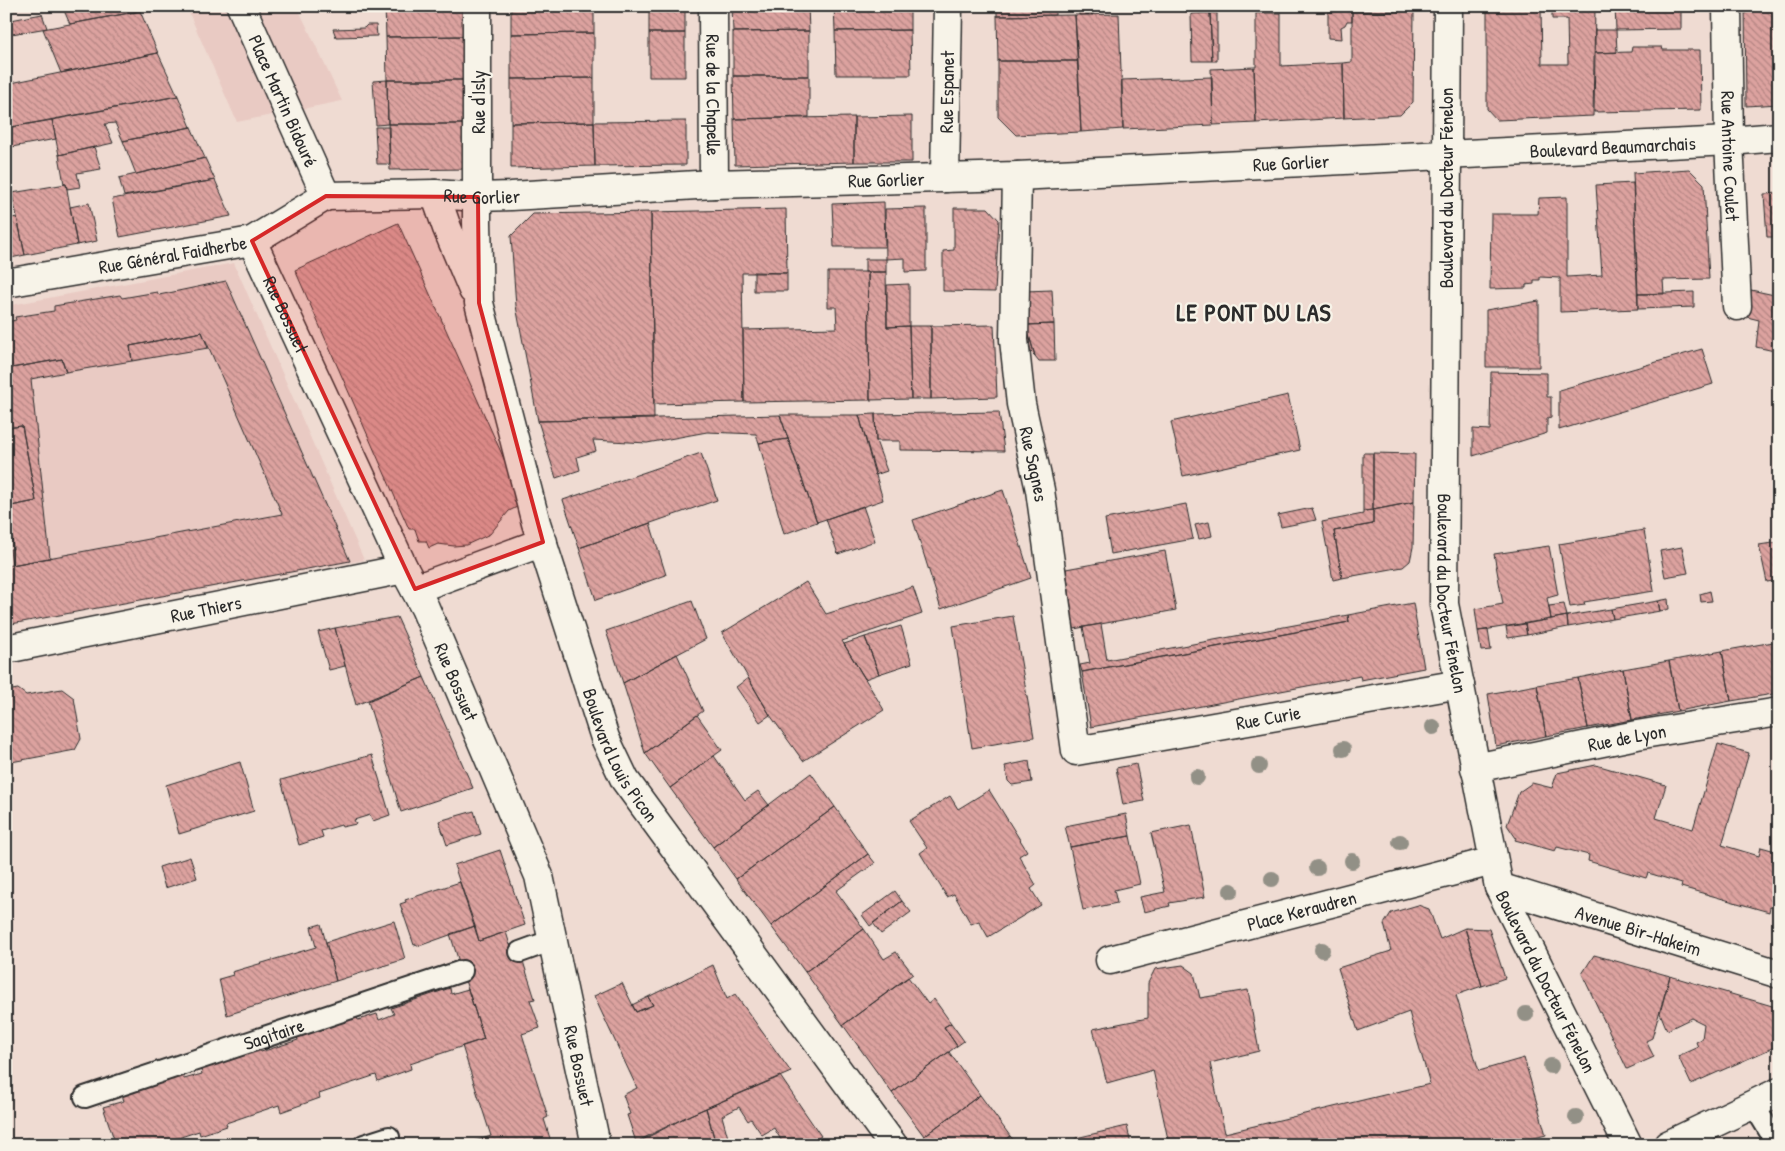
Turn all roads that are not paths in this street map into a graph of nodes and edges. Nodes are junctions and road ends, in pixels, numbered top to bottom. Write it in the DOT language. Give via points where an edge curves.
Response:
graph roads {
  1 [pos="240,6"];
  2 [pos="477,6"];
  3 [pos="713,6"];
  4 [pos="948,6"];
  5 [pos="1448,6"];
  6 [pos="1727,6"];
  7 [pos="1779,137"];
  8 [pos="1729,141"];
  9 [pos="1446,155"];
  10 [pos="1017,176"];
  11 [pos="945,178"];
  12 [pos="714,184"];
  13 [pos="435,194"];
  14 [pos="326,196"];
  15 [pos="478,197"];
  16 [pos="252,241"];
  17 [pos="6,283"];
  18 [pos="479,303"];
  19 [pos="1737,306"];
  20 [pos="543,542"];
  21 [pos="409,579"];
  22 [pos="6,648"];
  23 [pos="1460,684"];
  24 [pos="1779,712"];
  25 [pos="1076,751"];
  26 [pos="1475,768"];
  27 [pos="1496,874"];
  28 [pos="553,940"];
  29 [pos="520,952"];
  30 [pos="1110,960"];
  31 [pos="462,971"];
  32 [pos="1779,974"];
  33 [pos="1779,1092"];
  34 [pos="85,1097"];
  35 [pos="1753,1104"];
  36 [pos="389,1137"];
  37 [pos="364,1145"];
  38 [pos="596,1145"];
  39 [pos="893,1145"];
  40 [pos="1628,1145"];
  41 [pos="1668,1145"];
  42 [pos="1778,1145"];
  1 -- 14 [label="street, Place Martin Bidouré"];
  2 -- 15 [label="street, Rue d'Isly"];
  3 -- 12 [label="street, Rue de la Chapelle"];
  4 -- 11 [label="street, Rue Espanet"];
  5 -- 9 [label="street, Boulevard du Docteur Fénelon"];
  6 -- 8 [label="street, Rue Antoine Coulet"];
  7 -- 8 [label="street, Boulevard Beaumarchais"];
  8 -- 9 [label="street, Boulevard Beaumarchais"];
  8 -- 19 [label="street, Rue Antoine Coulet"];
  9 -- 10 [label="street, Rue Gorlier"];
  9 -- 23 [label="street, Boulevard du Docteur Fénelon" via="1444,604"];
  10 -- 11 [label="street, Rue Gorlier"];
  10 -- 25 [label="street, Rue Sagnes" via="1014,340 1020,404 1040,490"];
  11 -- 12 [label="street, Rue Gorlier"];
  12 -- 15 [label="street, Rue Gorlier"];
  13 -- 14 [label="street, Rue Gorlier"];
  13 -- 15 [label="street, Rue Gorlier"];
  13 -- 18 [label="street, Boulevard Louis Picon"];
  14 -- 16 [label="street, Rue Général Faidherbe"];
  15 -- 18 [label="street, Boulevard Louis Picon"];
  16 -- 17 [label="street, Rue Général Faidherbe"];
  16 -- 21 [label="street, Rue Bossuet"];
  18 -- 20 [label="street, Boulevard Louis Picon"];
  20 -- 21 [label="street, Rue Thiers"];
  20 -- 39 [label="street, Boulevard Louis Picon" via="605,738 625,780"];
  21 -- 22 [label="street, Rue Thiers"];
  21 -- 28 [label="street, Rue Bossuet" via="539,876"];
  23 -- 25 [label="street, Rue Curie"];
  23 -- 26 [label="street, Boulevard du Docteur Fénelon"];
  24 -- 26 [label="street, Rue de Lyon" via="1636,735"];
  26 -- 27 [label="street, Boulevard du Docteur Fénelon"];
  27 -- 30 [label="street, Place Keraudren"];
  27 -- 32 [label="street, Avenue Bir-Hakeim"];
  27 -- 40 [label="street, Boulevard du Docteur Fénelon"];
  28 -- 29 [label="lane"];
  28 -- 38 [label="street, Rue Bossuet"];
  31 -- 34 [label="lane, Sagitaire"];
  33 -- 35 [label="street"];
  35 -- 41 [label="street"];
  35 -- 42 [label="lane"];
  36 -- 37 [label="lane"];
}
